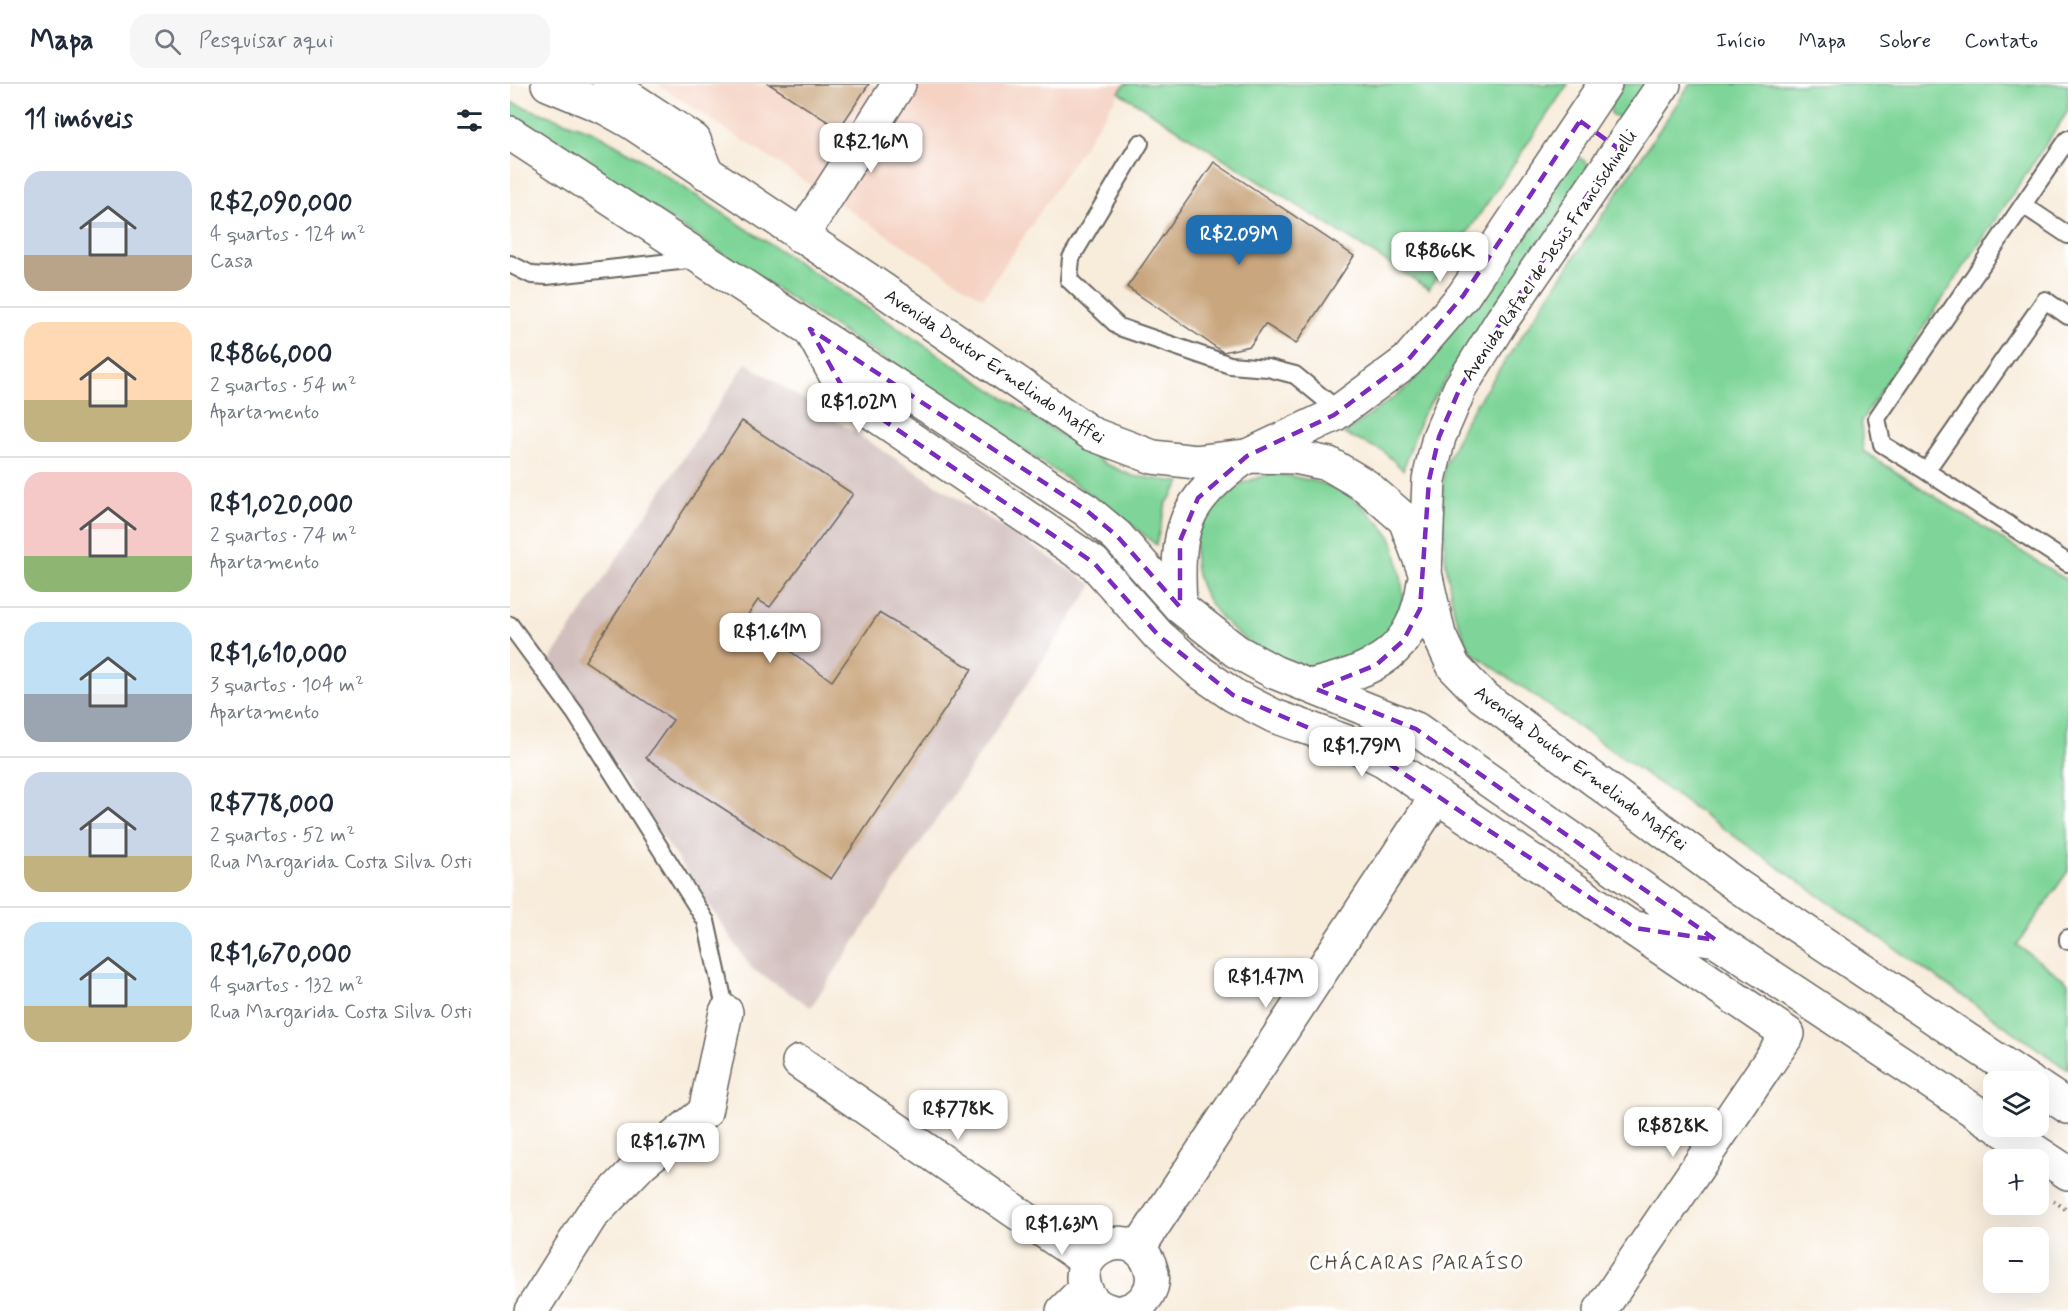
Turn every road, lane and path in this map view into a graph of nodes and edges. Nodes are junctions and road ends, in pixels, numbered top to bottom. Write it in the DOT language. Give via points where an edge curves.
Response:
graph roads {
  1 [pos="548,84"];
  2 [pos="899,84"];
  3 [pos="1605,84"];
  4 [pos="1664,84"];
  5 [pos="625,90"];
  6 [pos="1580,121"];
  7 [pos="510,133"];
  8 [pos="2068,139"];
  9 [pos="1140,143"];
  10 [pos="1619,149"];
  11 [pos="706,172"];
  12 [pos="2023,205"];
  13 [pos="2068,235"];
  14 [pos="801,237"];
  15 [pos="701,258"];
  16 [pos="510,264"];
  17 [pos="2068,316"];
  18 [pos="810,329"];
  19 [pos="1340,411"];
  20 [pos="1247,456"];
  21 [pos="1926,471"];
  22 [pos="2068,564"];
  23 [pos="1425,573"];
  24 [pos="1180,608"];
  25 [pos="510,625"];
  26 [pos="1310,686"];
  27 [pos="1437,796"];
  28 [pos="1635,928"];
  29 [pos="1716,940"];
  30 [pos="726,1012"];
  31 [pos="800,1062"];
  32 [pos="2015,1071"];
  33 [pos="2049,1090"];
  34 [pos="2049,1094"];
  35 [pos="2068,1098"];
  36 [pos="2068,1107"];
  37 [pos="1983,1117"];
  38 [pos="2014,1137"];
  39 [pos="2068,1173"];
  40 [pos="1138,1249"];
  41 [pos="1078,1287"];
  42 [pos="1146,1307"];
  43 [pos="531,1311"];
  44 [pos="1111,1311"];
  45 [pos="1600,1311"];
  1 -- 11 [label="street, Avenida Doutor Ermelindo Maffei" via="606,108"];
  2 -- 14 [label="street"];
  3 -- 6 [label="street"];
  4 -- 10 [label="street, Avenida Rafael de Jesus Francischinelli"];
  5 -- 11 [label="street" via="694,140"];
  6 -- 10 [label="street"];
  6 -- 19 [label="street" via="1463,296 1407,361"];
  7 -- 15 [label="street"];
  8 -- 12 [label="lane"];
  9 -- 19 [label="lane" via="1071,258 1069,280 1119,327 1230,365 1295,375"];
  10 -- 23 [label="street, Avenida Rafael de Jesus Francischinelli" via="1460,388 1439,437 1429,480"];
  11 -- 14 [label="street, Avenida Doutor Ermelindo Maffei"];
  12 -- 13 [label="lane"];
  12 -- 21 [label="lane" via="1877,418 1882,444"];
  14 -- 20 [label="street, Avenida Doutor Ermelindo Maffei" via="1092,434 1153,458 1196,462"];
  15 -- 16 [label="lane" via="547,276 532,275"];
  15 -- 18 [label="street"];
  17 -- 21 [label="lane" via="2045,300"];
  18 -- 24 [label="street" via="1086,510 1117,536"];
  18 -- 27 [label="street" via="840,383 861,405 1094,563 1159,636 1200,672 1274,716 1365,750"];
  19 -- 20 [label="street"];
  20 -- 23 [label="street, Avenida Doutor Ermelindo Maffei" via="1295,457 1329,464 1366,486 1405,520"];
  20 -- 24 [label="street" via="1219,476 1198,498 1187,518 1180,541"];
  21 -- 22 [label="lane"];
  23 -- 26 [label="street" via="1420,609 1403,640 1376,664"];
  23 -- 32 [label="street, Avenida Doutor Ermelindo Maffei" via="1439,635 1454,667 1482,696 1739,887"];
  24 -- 26 [label="street" via="1236,651"];
  25 -- 30 [label="lane" via="575,712 706,921"];
  26 -- 29 [label="street" via="1416,729"];
  27 -- 28 [label="street"];
  27 -- 40 [label="street"];
  28 -- 29 [label="street"];
  28 -- 45 [label="street" via="1788,1034"];
  29 -- 37 [label="street"];
  30 -- 43 [label="street" via="705,1112 642,1163 591,1216"];
  31 -- 41 [label="street"];
  33 -- 35 [label="lane"];
  34 -- 36 [label="street, Avenida Doutor Ermelindo Maffei"];
  38 -- 39 [label="street"];
  40 -- 41 [label="street" via="1125,1243 1097,1250"];
  40 -- 42 [label="street" via="1148,1259 1153,1274"];
  41 -- 44 [label="street" via="1104,1310"];
}
